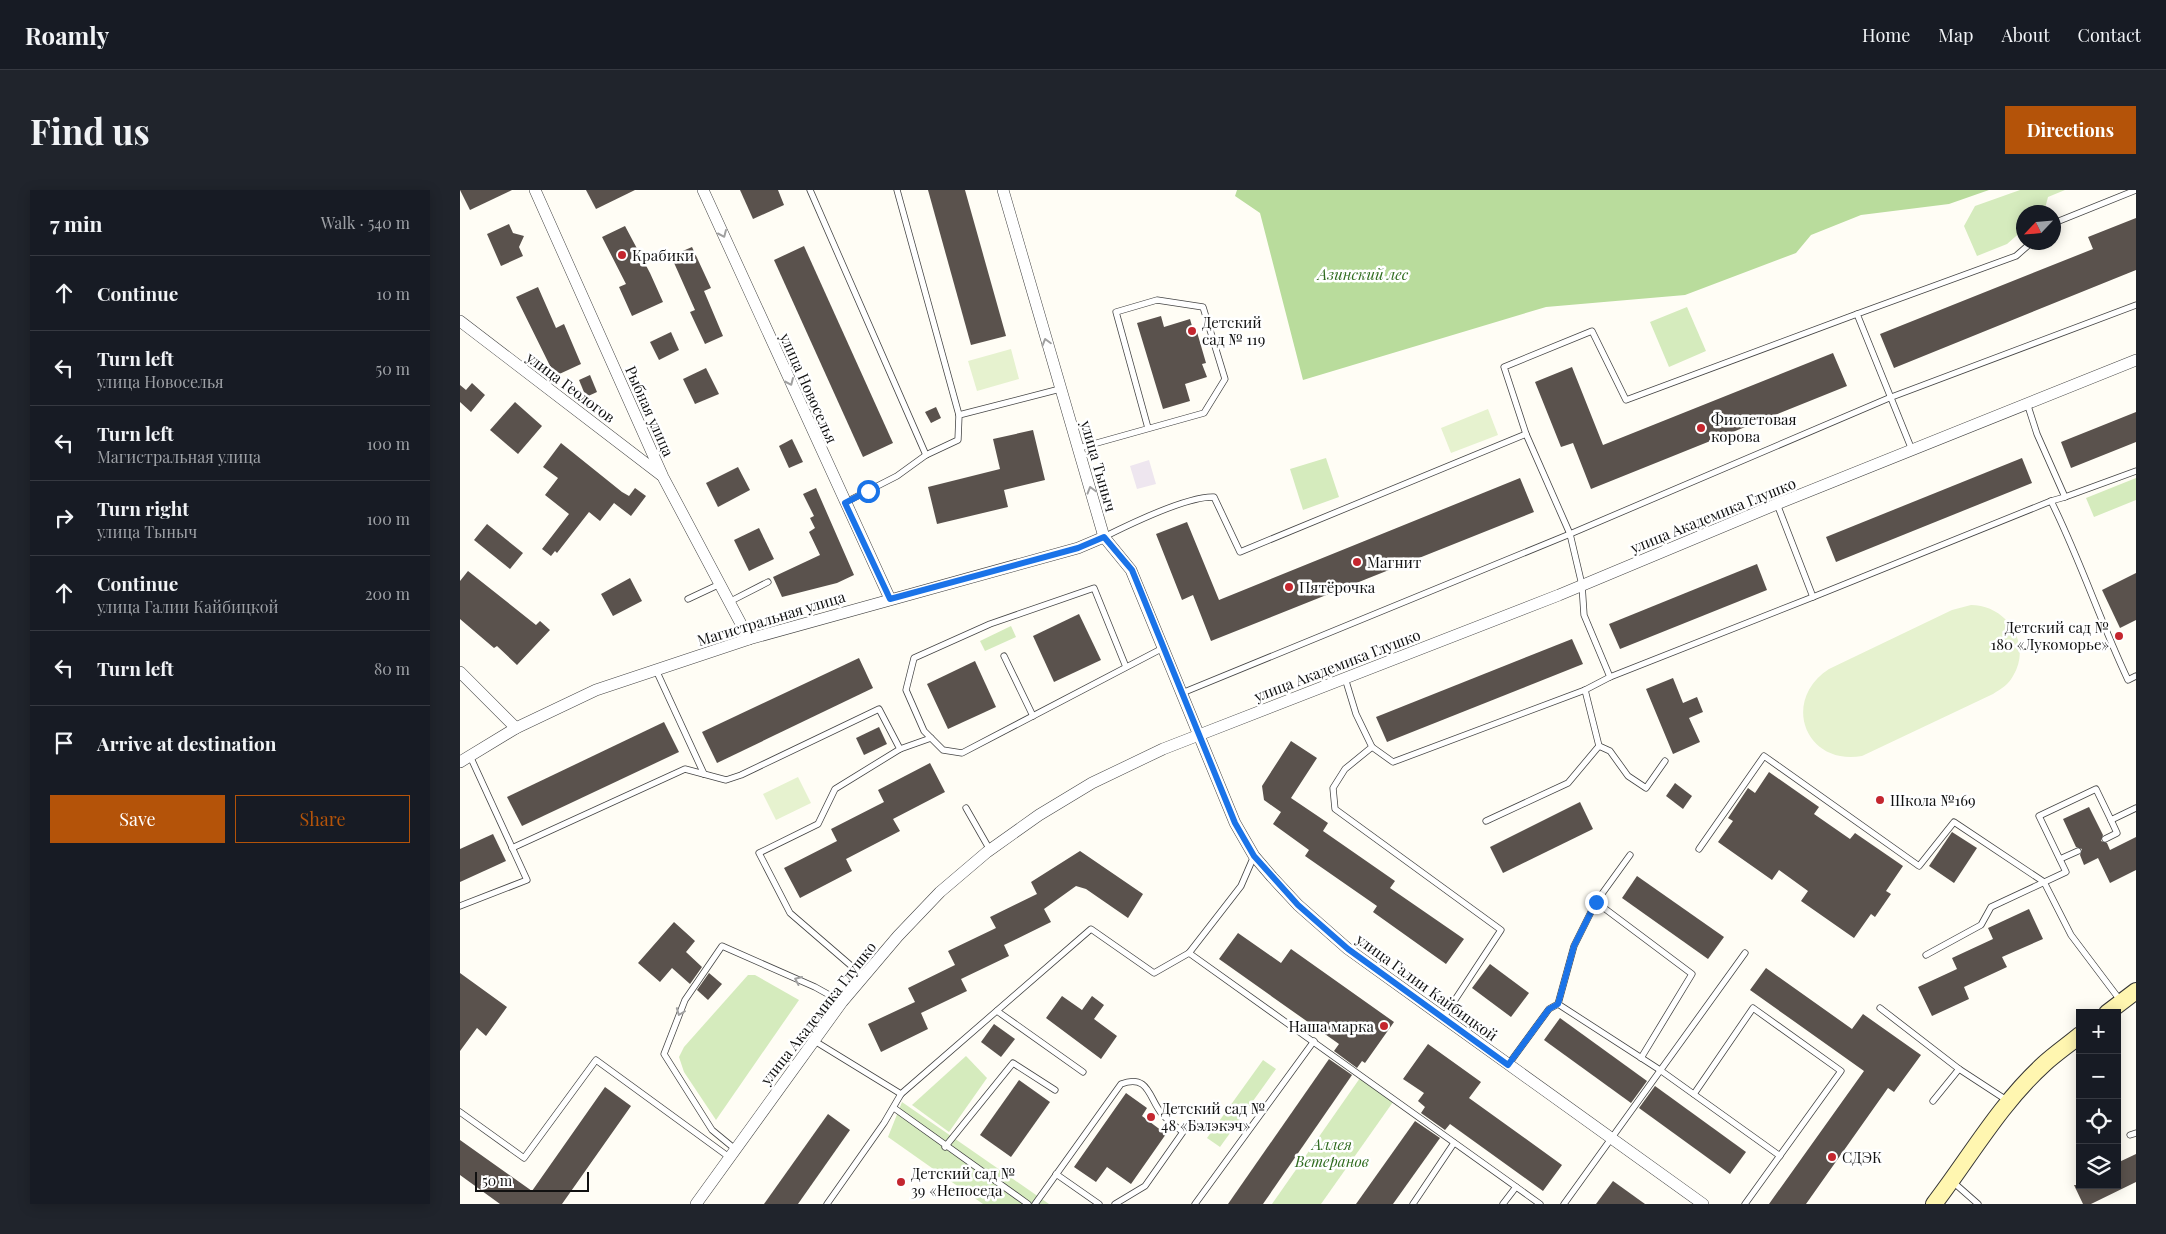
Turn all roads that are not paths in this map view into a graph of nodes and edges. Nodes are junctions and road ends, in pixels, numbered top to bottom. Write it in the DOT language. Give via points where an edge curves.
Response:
graph roads {
  1 [pos="535,190"];
  2 [pos="703,190"];
  3 [pos="810,190"];
  4 [pos="897,190"];
  5 [pos="1003,190"];
  6 [pos="2136,190"];
  7 [pos="2061,220"];
  8 [pos="2023,250"];
  9 [pos="2136,305"];
  10 [pos="1857,314"];
  11 [pos="460,322"];
  12 [pos="2136,360"];
  13 [pos="1060,389"];
  14 [pos="1889,398"];
  15 [pos="2027,403"];
  16 [pos="959,415"];
  17 [pos="1148,428"];
  18 [pos="1526,434"];
  19 [pos="1079,448"];
  20 [pos="1912,450"];
  21 [pos="926,455"];
  22 [pos="2136,471"];
  23 [pos="663,477"];
  24 [pos="2065,497"];
  25 [pos="2051,500"];
  26 [pos="845,503"];
  27 [pos="1777,504"];
  28 [pos="1570,534"];
  29 [pos="1104,537"];
  30 [pos="768,582"];
  31 [pos="720,584"];
  32 [pos="1582,585"];
  33 [pos="1813,597"];
  34 [pos="688,599"];
  35 [pos="890,599"];
  36 [pos="729,602"];
  37 [pos="749,639"];
  38 [pos="1163,648"];
  39 [pos="1004,656"];
  40 [pos="1126,667"];
  41 [pos="656,670"];
  42 [pos="460,672"];
  43 [pos="2136,676"];
  44 [pos="1610,677"];
  45 [pos="1345,678"];
  46 [pos="1585,690"];
  47 [pos="1182,693"];
  48 [pos="1033,716"];
  49 [pos="516,728"];
  50 [pos="1199,735"];
  51 [pos="931,738"];
  52 [pos="1599,746"];
  53 [pos="1372,747"];
  54 [pos="900,749"];
  55 [pos="465,759"];
  56 [pos="1665,761"];
  57 [pos="704,774"];
  58 [pos="966,808"];
  59 [pos="2136,808"];
  60 [pos="2111,820"];
  61 [pos="1486,821"];
  62 [pos="2104,839"];
  63 [pos="512,848"];
  64 [pos="1699,849"];
  65 [pos="990,850"];
  66 [pos="2078,851"];
  67 [pos="1630,855"];
  68 [pos="1254,856"];
  69 [pos="2060,859"];
  70 [pos="2044,882"];
  71 [pos="1596,902"];
  72 [pos="460,906"];
  73 [pos="1189,953"];
  74 [pos="1745,953"];
  75 [pos="1926,955"];
  76 [pos="862,976"];
  77 [pos="2136,991"];
  78 [pos="842,1002"];
  79 [pos="2121,1002"];
  80 [pos="1558,1004"];
  81 [pos="1880,1008"];
  82 [pos="2112,1009"];
  83 [pos="997,1011"];
  84 [pos="1443,1018"];
  85 [pos="2076,1038"];
  86 [pos="813,1040"];
  87 [pos="1314,1041"];
  88 [pos="1641,1058"];
  89 [pos="1508,1065"];
  90 [pos="1959,1069"];
  91 [pos="1660,1070"];
  92 [pos="1083,1072"];
  93 [pos="1055,1090"];
  94 [pos="901,1094"];
  95 [pos="1694,1094"];
  96 [pos="1934,1101"];
  97 [pos="2009,1102"];
  98 [pos="894,1108"];
  99 [pos="460,1112"];
  100 [pos="1612,1138"];
  101 [pos="1454,1143"];
  102 [pos="945,1146"];
  103 [pos="732,1153"];
  104 [pos="1780,1156"];
  105 [pos="1056,1174"];
  106 [pos="1952,1181"];
  107 [pos="1516,1187"];
  108 [pos="696,1204"];
  109 [pos="827,1204"];
  110 [pos="1028,1204"];
  111 [pos="1035,1204"];
  112 [pos="1099,1204"];
  113 [pos="1115,1204"];
  114 [pos="1195,1204"];
  115 [pos="1413,1204"];
  116 [pos="1504,1204"];
  117 [pos="1540,1204"];
  118 [pos="1564,1204"];
  119 [pos="1703,1204"];
  120 [pos="1745,1204"];
  121 [pos="1934,1204"];
  122 [pos="1978,1204"];
  1 -- 23 [label="street, Рыбная улица"];
  2 -- 26 [label="street, улица Новоселья, one-way"];
  3 -- 21 [label="lane"];
  4 -- 16 [label="lane"];
  13 -- 5 [label="street, улица Тыныч, one-way"];
  6 -- 7 [label="lane"];
  8 -- 10 [label="lane" via="2016,256"];
  9 -- 14 [label="lane"];
  10 -- 14 [label="lane"];
  10 -- 18 [label="lane" via="1626,400 1592,331 1504,367"];
  11 -- 23 [label="street, улица Геологов"];
  12 -- 15 [label="street, улица Академика Глушко"];
  13 -- 16 [label="lane"];
  13 -- 19 [label="street, улица Тыныч"];
  14 -- 20 [label="lane"];
  14 -- 28 [label="lane"];
  15 -- 20 [label="street, улица Академика Глушко"];
  15 -- 24 [label="lane"];
  16 -- 21 [label="lane" via="958,440"];
  17 -- 17 [label="lane" via="1204,414 1225,378 1203,307 1157,300 1116,312"];
  17 -- 19 [label="lane"];
  18 -- 28 [label="lane"];
  18 -- 29 [label="lane" via="1240,552 1214,497 1201,496 1130,523"];
  29 -- 19 [label="street, улица Тыныч, one-way"];
  20 -- 27 [label="street, улица Академика Глушко"];
  21 -- 26 [label="lane" via="897,476"];
  22 -- 24 [label="lane"];
  23 -- 31 [label="street, Рыбная улица"];
  24 -- 25 [label="lane"];
  25 -- 33 [label="lane"];
  25 -- 43 [label="lane" via="2128,680"];
  26 -- 35 [label="street, улица Новоселья"];
  27 -- 32 [label="street, улица Академика Глушко"];
  27 -- 33 [label="lane"];
  28 -- 32 [label="lane"];
  28 -- 47 [label="lane"];
  29 -- 35 [label="street, Магистральная улица" via="1078,548"];
  29 -- 38 [label="street, улица Тыныч" via="1132,570"];
  30 -- 36 [label="lane"];
  31 -- 34 [label="lane"];
  31 -- 36 [label="street, Рыбная улица"];
  32 -- 44 [label="lane" via="1584,615"];
  32 -- 45 [label="street, улица Академика Глушко"];
  33 -- 44 [label="lane"];
  35 -- 37 [label="street, Магистральная улица"];
  36 -- 37 [label="street, Рыбная улица"];
  37 -- 41 [label="street, Магистральная улица"];
  38 -- 40 [label="lane"];
  38 -- 47 [label="street, улица Тыныч"];
  39 -- 48 [label="lane"];
  40 -- 48 [label="lane"];
  40 -- 51 [label="lane" via="1094,588 990,624 914,658 906,690 924,731"];
  41 -- 49 [label="street, Магистральная улица" via="596,690"];
  41 -- 57 [label="lane"];
  42 -- 49 [label="street"];
  44 -- 46 [label="lane"];
  45 -- 50 [label="street, улица Академика Глушко"];
  45 -- 53 [label="lane" via="1356,714"];
  46 -- 52 [label="lane"];
  46 -- 53 [label="lane" via="1393,762"];
  47 -- 50 [label="street, улица Тыныч"];
  48 -- 51 [label="lane" via="962,753 943,750"];
  49 -- 55 [label="street, Магистральная улица"];
  50 -- 65 [label="street, улица Академика Глушко" via="1092,783"];
  50 -- 68 [label="street, улица Галии Кайбицкой" via="1235,823"];
  51 -- 54 [label="lane"];
  52 -- 56 [label="lane" via="1610,751 1628,776 1646,788"];
  52 -- 61 [label="lane" via="1568,783"];
  53 -- 84 [label="lane" via="1346,769 1333,788 1335,809 1501,930"];
  54 -- 57 [label="lane" via="879,709 741,775 726,780"];
  54 -- 76 [label="lane" via="835,789 818,824 759,853 790,913"];
  55 -- 63 [label="lane"];
  57 -- 63 [label="lane" via="685,769"];
  58 -- 65 [label="lane"];
  59 -- 60 [label="lane"];
  60 -- 62 [label="lane" via="2117,833"];
  60 -- 69 [label="lane" via="2096,789 2039,816"];
  63 -- 72 [label="lane" via="527,880"];
  64 -- 70 [label="lane" via="1764,756 1919,866 1954,822"];
  65 -- 76 [label="street, улица Академика Глушко" via="940,892"];
  66 -- 69 [label="lane"];
  67 -- 71 [label="lane"];
  68 -- 73 [label="lane" via="1241,886"];
  68 -- 84 [label="street, улица Галии Кайбицкой" via="1298,905 1348,949"];
  69 -- 70 [label="lane" via="2066,872"];
  70 -- 75 [label="lane" via="1991,907 1981,924"];
  70 -- 79 [label="lane" via="2071,935"];
  71 -- 80 [label="lane" via="1574,946"];
  71 -- 88 [label="lane" via="1692,974"];
  73 -- 83 [label="lane" via="1154,973 1091,929"];
  73 -- 87 [label="lane"];
  74 -- 91 [label="lane"];
  76 -- 78 [label="street, улица Академика Глушко"];
  77 -- 79 [label="main road"];
  78 -- 86 [label="street, улица Академика Глушко"];
  78 -- 103 [label="lane, one-way" via="816,987 722,946 684,1000 664,1054 712,1130"];
  79 -- 82 [label="main road"];
  80 -- 88 [label="lane"];
  80 -- 89 [label="lane" via="1549,1009"];
  81 -- 90 [label="lane"];
  83 -- 92 [label="lane"];
  83 -- 94 [label="lane"];
  84 -- 89 [label="street, улица Галии Кайбицкой"];
  85 -- 97 [label="main road" via="2043,1065"];
  86 -- 94 [label="lane"];
  86 -- 103 [label="street, улица Академика Глушко"];
  87 -- 101 [label="lane"];
  87 -- 114 [label="lane"];
  88 -- 91 [label="lane"];
  89 -- 100 [label="street, улица Галии Кайбицкой"];
  90 -- 96 [label="lane"];
  90 -- 97 [label="lane"];
  91 -- 95 [label="lane"];
  91 -- 100 [label="lane"];
  93 -- 102 [label="lane" via="1013,1063"];
  94 -- 98 [label="lane"];
  95 -- 104 [label="lane"];
  95 -- 104 [label="lane" via="1753,1008 1833,1065 1841,1071"];
  97 -- 106 [label="main road"];
  98 -- 102 [label="lane"];
  98 -- 109 [label="lane"];
  99 -- 103 [label="lane" via="524,1158 596,1060"];
  100 -- 118 [label="lane"];
  100 -- 119 [label="street, улица Галии Кайбицкой"];
  101 -- 107 [label="lane"];
  101 -- 115 [label="lane"];
  102 -- 110 [label="lane"];
  103 -- 108 [label="street, улица Академика Глушко"];
  104 -- 120 [label="lane"];
  105 -- 111 [label="lane"];
  105 -- 112 [label="lane"];
  105 -- 113 [label="lane" via="1121,1084 1130,1080 1138,1082 1150,1091 1162,1114 1183,1132 1146,1186"];
  106 -- 121 [label="main road"];
  106 -- 122 [label="lane"];
  107 -- 116 [label="lane"];
  107 -- 117 [label="lane"];
}
